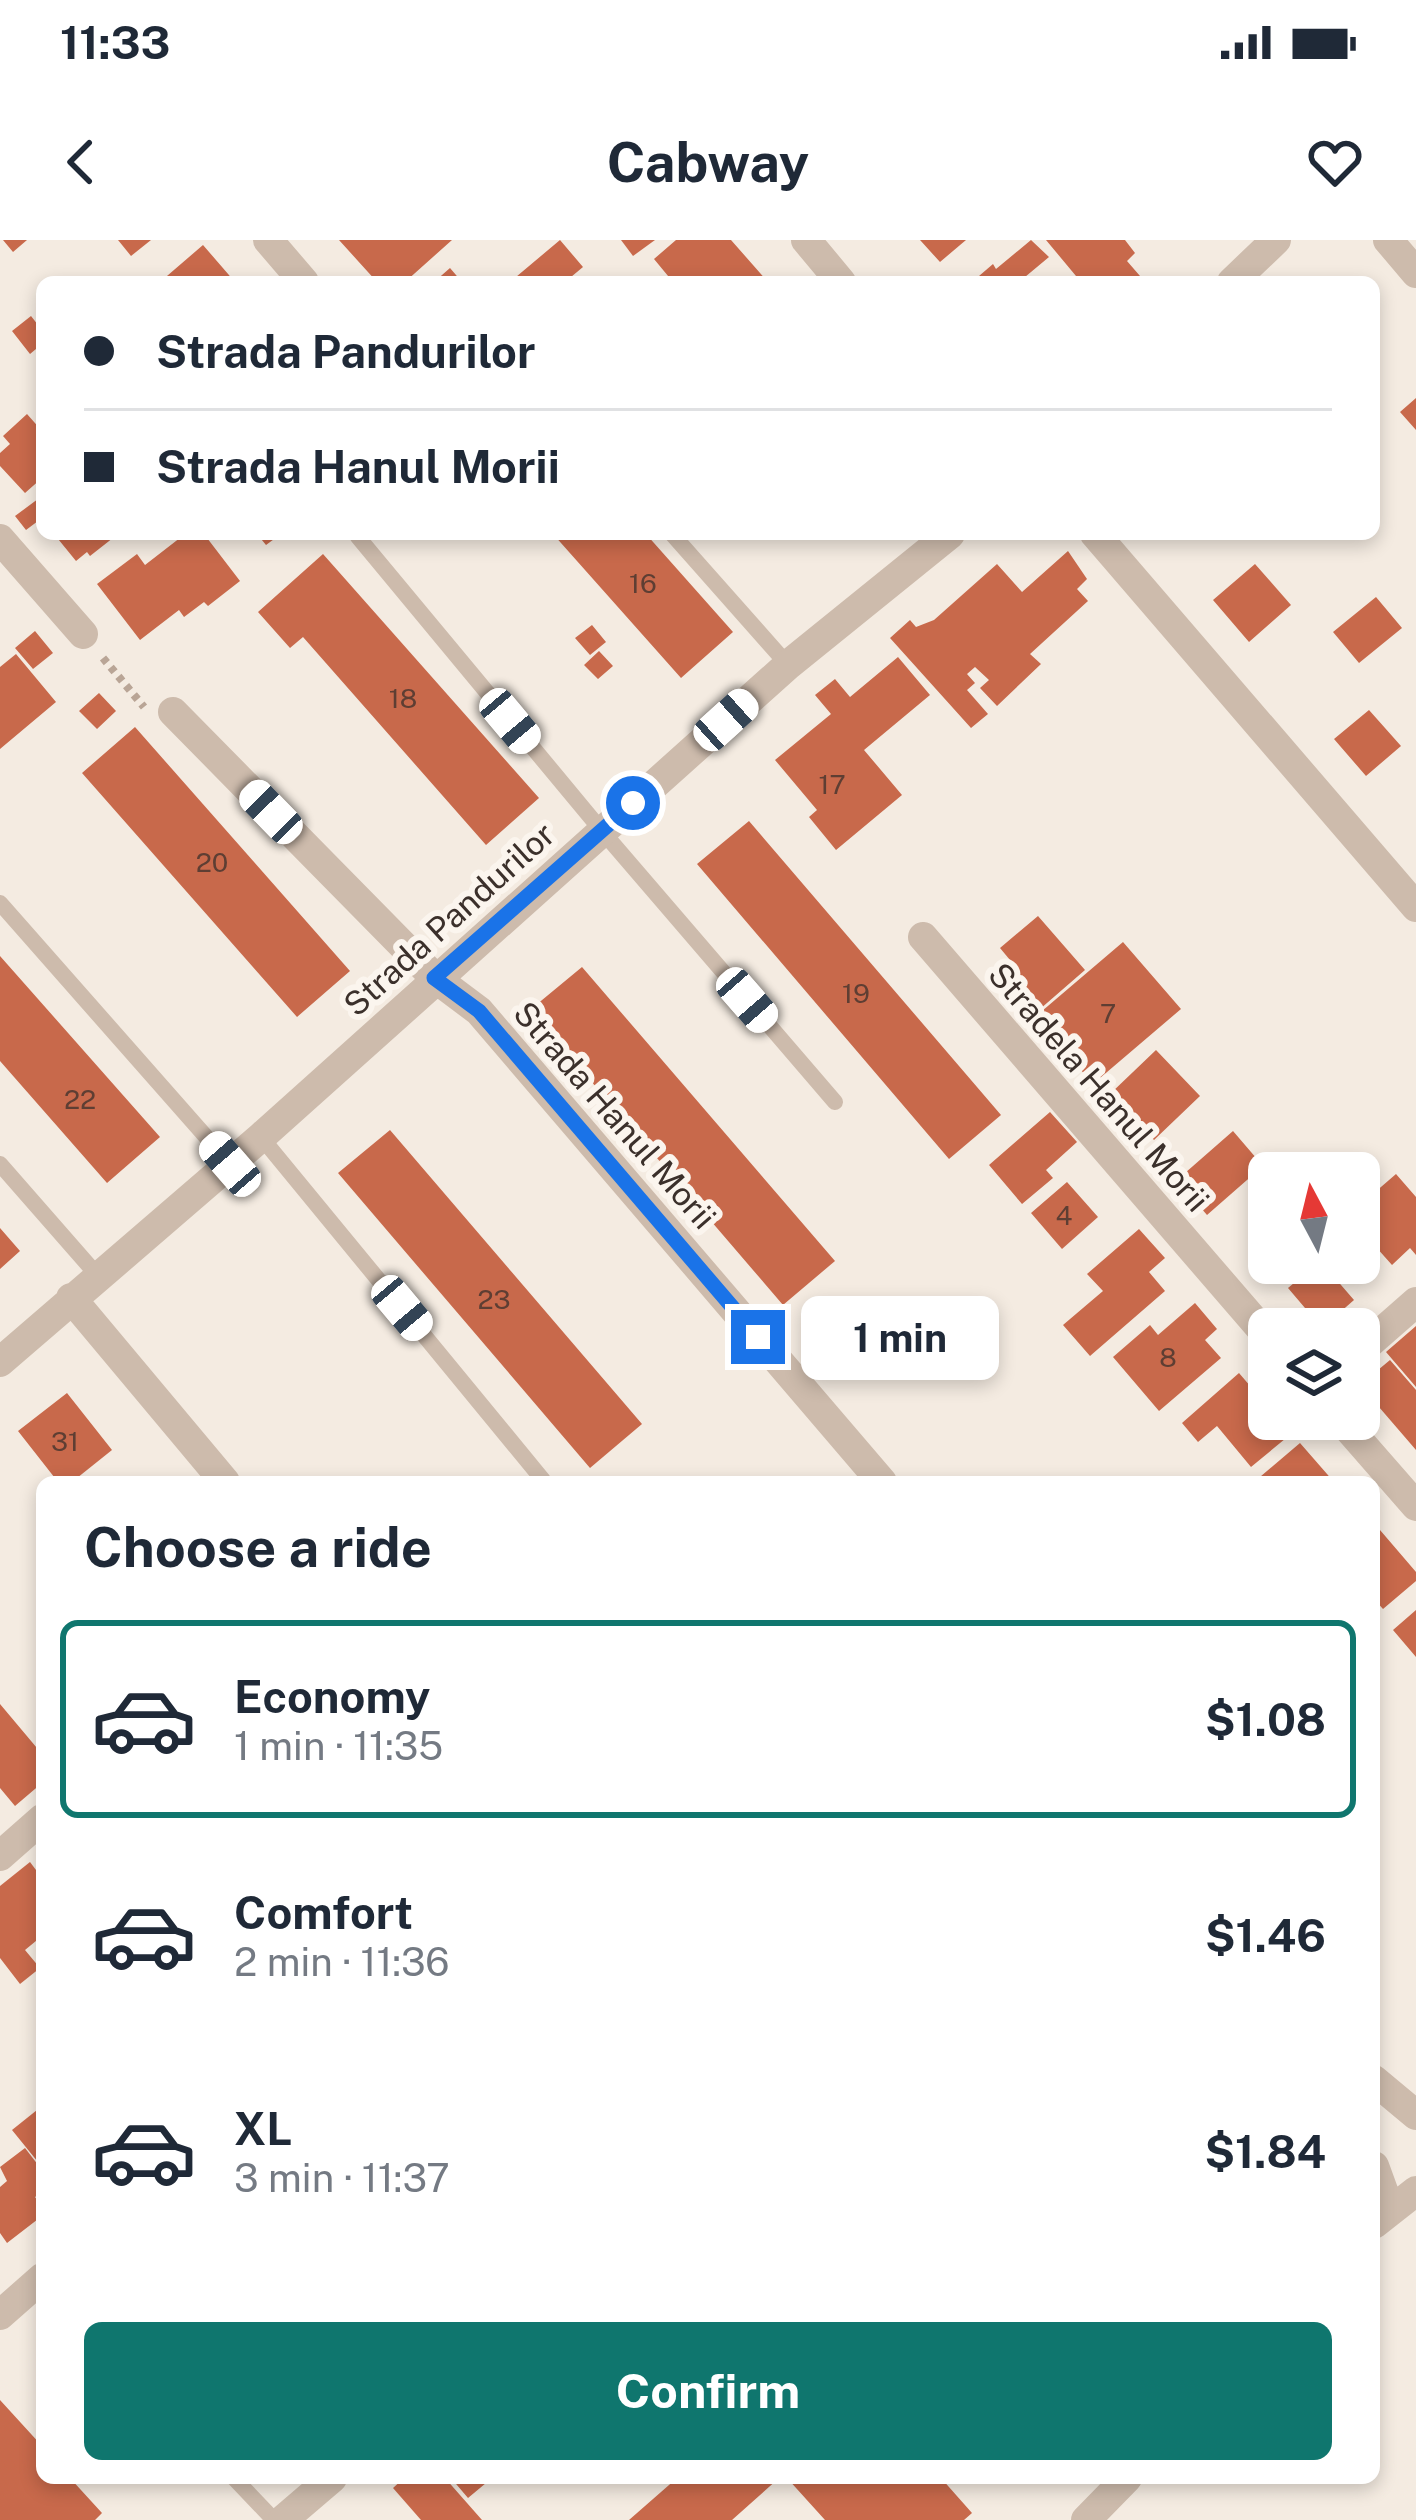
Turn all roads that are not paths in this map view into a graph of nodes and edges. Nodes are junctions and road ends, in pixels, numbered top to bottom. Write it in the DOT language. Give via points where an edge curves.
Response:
graph roads {
  1 [pos="268,240"];
  2 [pos="806,240"];
  3 [pos="1276,240"];
  4 [pos="1388,240"];
  5 [pos="1416,273"];
  6 [pos="299,276"];
  7 [pos="836,276"];
  8 [pos="1238,276"];
  9 [pos="0,539"];
  10 [pos="360,540"];
  11 [pos="677,540"];
  12 [pos="943,540"];
  13 [pos="1100,540"];
  14 [pos="83,634"];
  15 [pos="788,665"];
  16 [pos="173,712"];
  17 [pos="602,830"];
  18 [pos="0,903"];
  19 [pos="1416,907"];
  20 [pos="922,937"];
  21 [pos="434,978"];
  22 [pos="835,1102"];
  23 [pos="261,1137"];
  24 [pos="0,1164"];
  25 [pos="230,1164"];
  26 [pos="98,1276"];
  27 [pos="71,1298"];
  28 [pos="1416,1302"];
  29 [pos="1248,1314"];
  30 [pos="1380,1334"];
  31 [pos="0,1362"];
  32 [pos="1358,1440"];
  33 [pos="220,1476"];
  34 [pos="540,1476"];
  35 [pos="877,1476"];
  36 [pos="1416,1506"];
  37 [pos="36,1824"];
  38 [pos="0,1856"];
  39 [pos="1380,2085"];
  40 [pos="1416,2115"];
  41 [pos="1416,2192"];
  42 [pos="1382,2217"];
  43 [pos="36,2283"];
  44 [pos="0,2315"];
  45 [pos="240,2484"];
  46 [pos="324,2484"];
  47 [pos="1121,2484"];
  48 [pos="279,2520"];
  49 [pos="1086,2520"];
  1 -- 6 [label="street"];
  2 -- 7 [label="street"];
  3 -- 8 [label="street"];
  4 -- 5 [label="street"];
  9 -- 14 [label="street"];
  10 -- 17 [label="lane"];
  11 -- 15 [label="lane"];
  12 -- 15 [label="street, Strada Pandurilor"];
  13 -- 19 [label="street"];
  15 -- 17 [label="street, Strada Pandurilor"];
  16 -- 21 [label="street, Strada Hanul Morii"];
  17 -- 21 [label="street, Strada Pandurilor"];
  17 -- 22 [label="lane"];
  18 -- 25 [label="lane"];
  20 -- 29 [label="street, Stradela Hanul Morii"];
  21 -- 23 [label="street, Strada Pandurilor"];
  21 -- 35 [label="street, Strada Hanul Morii" via="479,1011"];
  23 -- 25 [label="street, Strada Pandurilor"];
  23 -- 34 [label="lane"];
  24 -- 26 [label="lane"];
  25 -- 26 [label="street, Strada Pandurilor"];
  26 -- 27 [label="street, Strada Pandurilor"];
  27 -- 31 [label="street, Strada Pandurilor"];
  27 -- 33 [label="street"];
  28 -- 30 [label="street"];
  32 -- 36 [label="street"];
  37 -- 38 [label="street"];
  39 -- 40 [label="street"];
  41 -- 42 [label="street"];
  43 -- 44 [label="street"];
  45 -- 48 [label="lane"];
  46 -- 48 [label="street"];
  47 -- 49 [label="street"];
}
